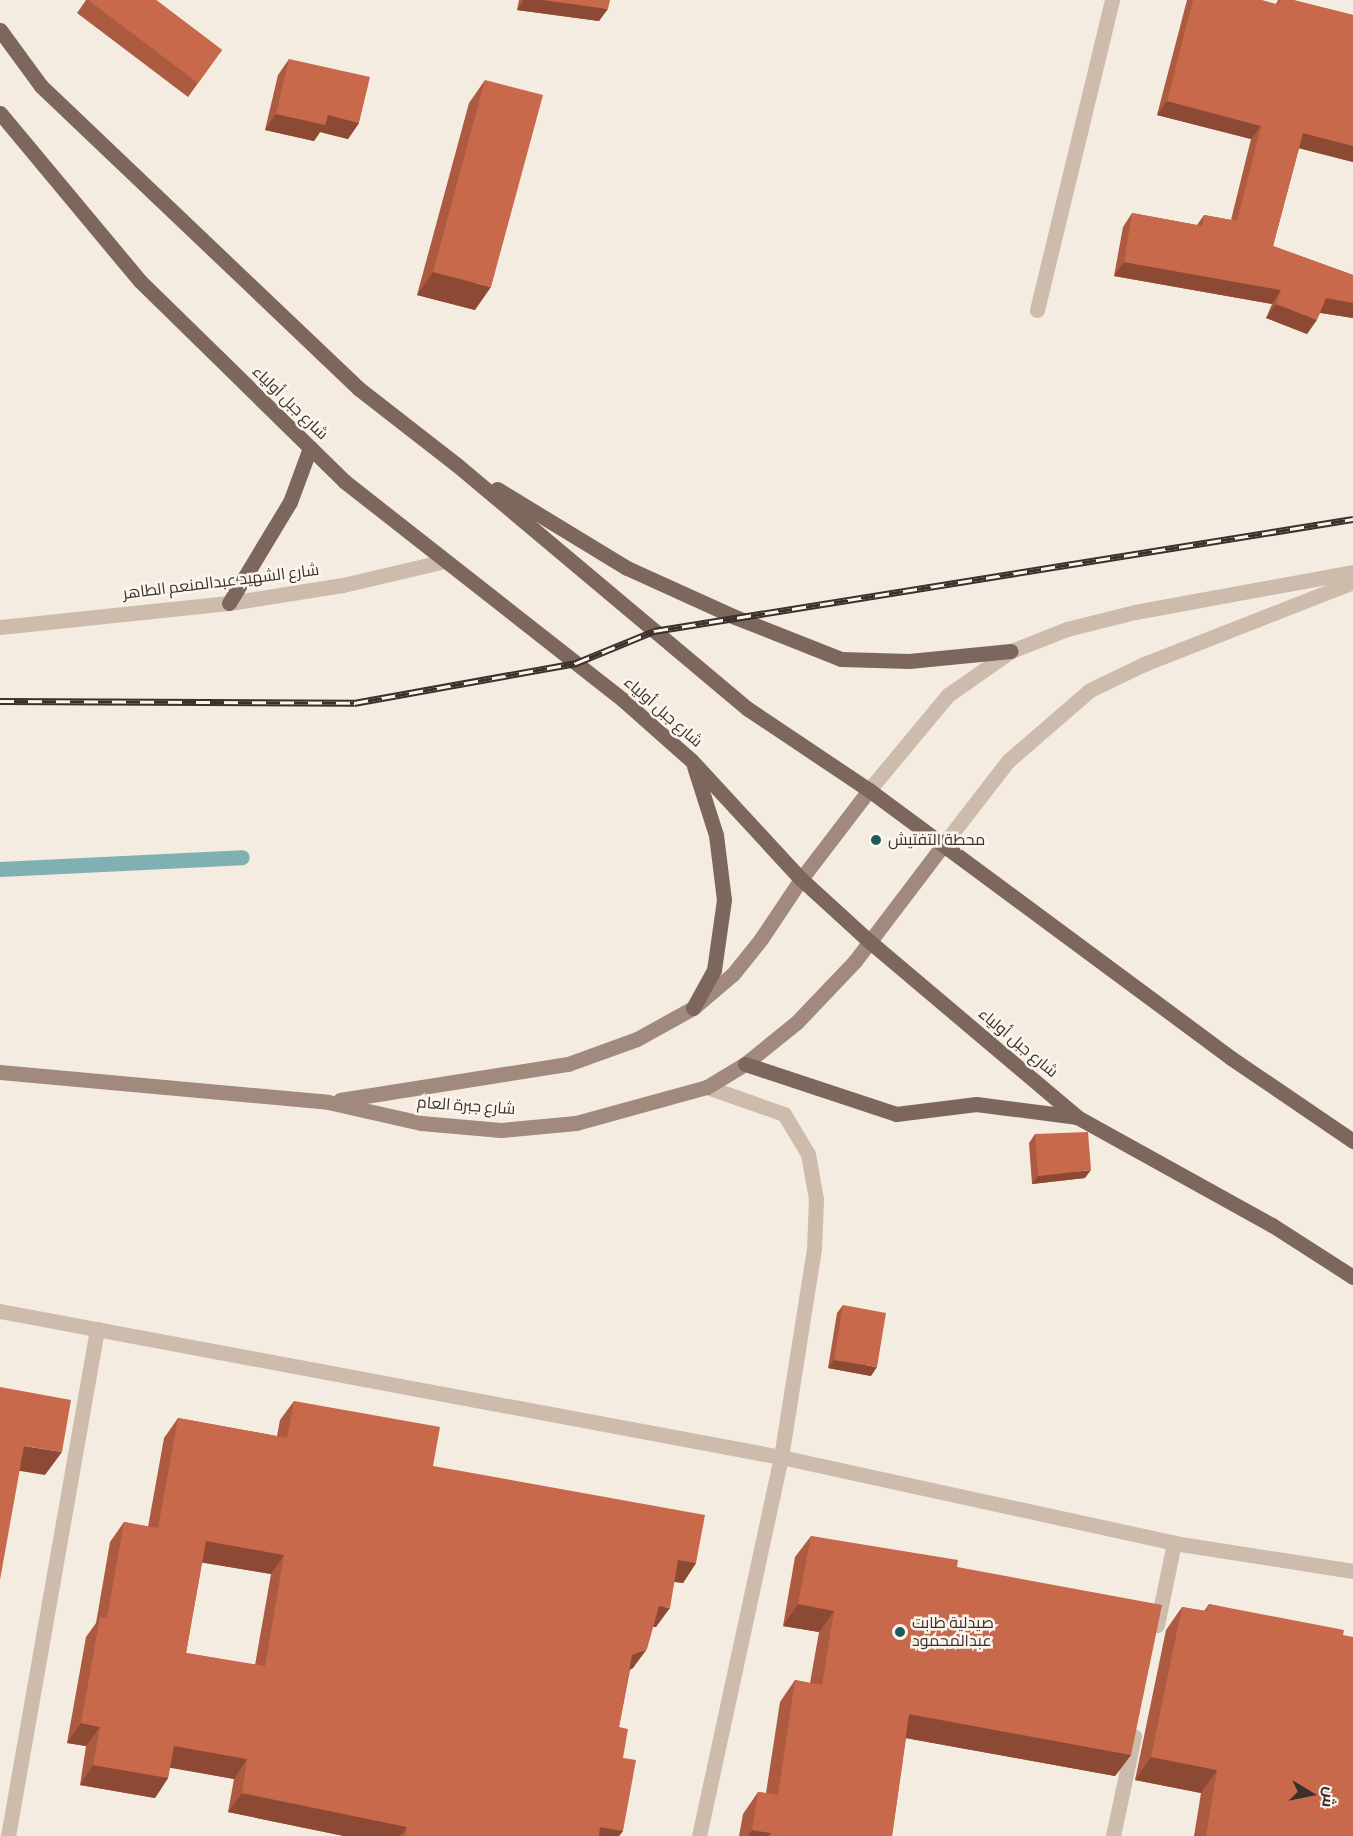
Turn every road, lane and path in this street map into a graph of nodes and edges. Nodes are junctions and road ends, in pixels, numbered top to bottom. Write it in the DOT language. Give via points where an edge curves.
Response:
graph roads {
  1 [pos="1112,0"];
  2 [pos="0,30"];
  3 [pos="0,113"];
  4 [pos="1036,310"];
  5 [pos="310,448"];
  6 [pos="457,465"];
  7 [pos="445,561"];
  8 [pos="1353,572"];
  9 [pos="1353,582"];
  10 [pos="230,603"];
  11 [pos="0,627"];
  12 [pos="1011,651"];
  13 [pos="692,761"];
  14 [pos="869,790"];
  15 [pos="943,845"];
  16 [pos="801,879"];
  17 [pos="869,941"];
  18 [pos="693,1008"];
  19 [pos="745,1064"];
  20 [pos="0,1072"];
  21 [pos="707,1087"];
  22 [pos="328,1102"];
  23 [pos="1077,1117"];
  24 [pos="1353,1141"];
  25 [pos="1353,1276"];
  26 [pos="0,1311"];
  27 [pos="97,1329"];
  28 [pos="781,1457"];
  29 [pos="1174,1543"];
  30 [pos="1353,1571"];
  31 [pos="1155,1636"];
  32 [pos="1137,1719"];
  33 [pos="8,1836"];
  34 [pos="699,1836"];
  35 [pos="1113,1836"];
  1 -- 4 [label="street"];
  2 -- 6 [label="main road" via="41,86 249,287 358,388"];
  3 -- 5 [label="main road, شارع جبل أولياء" via="140,281"];
  5 -- 7 [label="main road, شارع جبل أولياء" via="344,481"];
  5 -- 10 [label="main road" via="290,502"];
  6 -- 12 [label="main road" via="627,568 735,617 842,659 909,661"];
  6 -- 14 [label="main road" via="748,709"];
  7 -- 10 [label="street, شارع الشهيد عبدالمنعم الطاهر" via="342,585"];
  7 -- 13 [label="main road, شارع جبل أولياء" via="623,699"];
  8 -- 12 [label="street" via="1136,612 1067,629"];
  9 -- 15 [label="street" via="1144,664 1090,690 1008,761"];
  10 -- 11 [label="street, شارع الشهيد عبدالمنعم الطاهر"];
  12 -- 14 [label="street" via="948,695"];
  13 -- 16 [label="main road, شارع جبل أولياء"];
  13 -- 18 [label="main road" via="716,835 724,900 714,970"];
  14 -- 15 [label="main road"];
  14 -- 16 [label="main road"];
  15 -- 17 [label="main road, شارع جبرة العام"];
  15 -- 24 [label="main road" via="1231,1058"];
  16 -- 17 [label="main road, شارع جبل أولياء"];
  16 -- 18 [label="main road" via="789,902 733,974"];
  17 -- 19 [label="main road, شارع جبرة العام" via="797,1022"];
  17 -- 23 [label="main road, شارع جبل أولياء"];
  18 -- 22 [label="main road" via="637,1039 568,1064"];
  19 -- 21 [label="main road, شارع جبرة العام"];
  19 -- 23 [label="main road" via="896,1114 976,1104"];
  20 -- 22 [label="main road, شارع جبرة العام"];
  21 -- 22 [label="main road, شارع جبرة العام" via="576,1123 501,1130 421,1123"];
  21 -- 28 [label="street" via="784,1114 808,1154 816,1199 814,1250"];
  23 -- 25 [label="main road, شارع جبل أولياء" via="1272,1225"];
  26 -- 27 [label="street"];
  27 -- 28 [label="street"];
  27 -- 33 [label="street"];
  28 -- 29 [label="street"];
  28 -- 34 [label="street"];
  29 -- 30 [label="street"];
  29 -- 31 [label="street"];
  32 -- 35 [label="street"];
}
